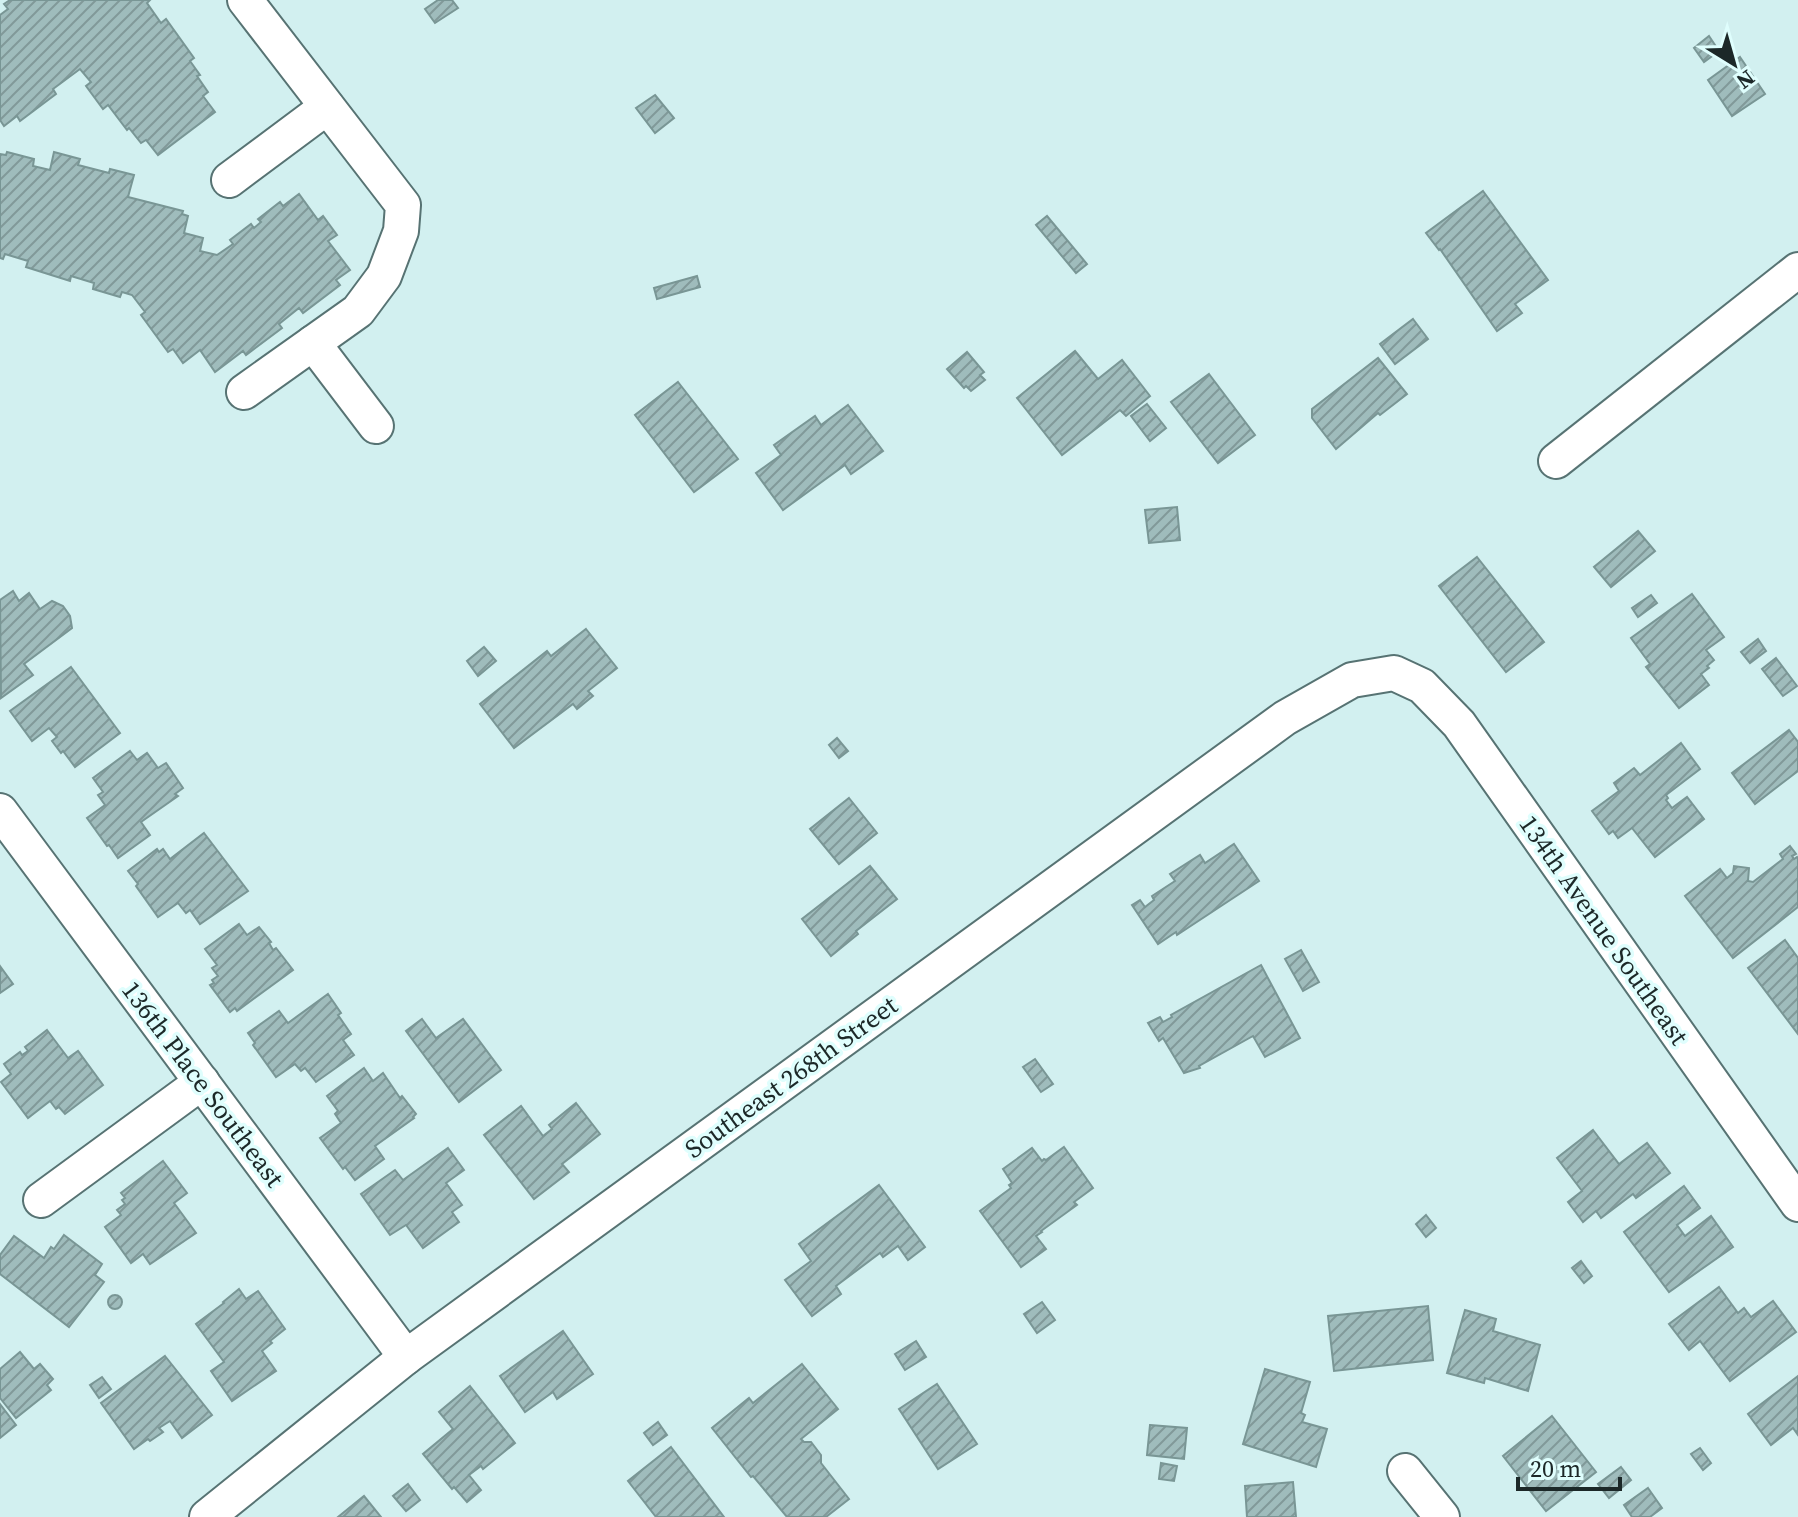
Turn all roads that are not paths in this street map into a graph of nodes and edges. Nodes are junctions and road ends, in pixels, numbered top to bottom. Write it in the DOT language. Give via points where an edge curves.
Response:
graph roads {
  1 [pos="245,0"];
  2 [pos="327,107"];
  3 [pos="229,180"];
  4 [pos="1798,270"];
  5 [pos="313,343"];
  6 [pos="244,392"];
  7 [pos="376,426"];
  8 [pos="1556,461"];
  9 [pos="1394,673"];
  10 [pos="4,826"];
  11 [pos="202,1082"];
  12 [pos="41,1200"];
  13 [pos="1798,1204"];
  14 [pos="406,1357"];
  15 [pos="1405,1471"];
  16 [pos="207,1517"];
  17 [pos="1442,1517"];
  1 -- 2 [label="street"];
  2 -- 3 [label="street"];
  2 -- 5 [label="street" via="403,205 401,231 384,276 358,311"];
  4 -- 8 [label="street"];
  5 -- 6 [label="street"];
  5 -- 7 [label="street"];
  9 -- 13 [label="street, 134th Avenue Southeast" via="1422,686 1459,724"];
  9 -- 14 [label="street, Southeast 268th Street" via="1352,680 1285,718"];
  10 -- 11 [label="street, 136th Place Southeast"];
  11 -- 12 [label="street"];
  11 -- 14 [label="street, 136th Place Southeast"];
  14 -- 16 [label="street, Southeast 268th Street"];
  15 -- 17 [label="street"];
}
